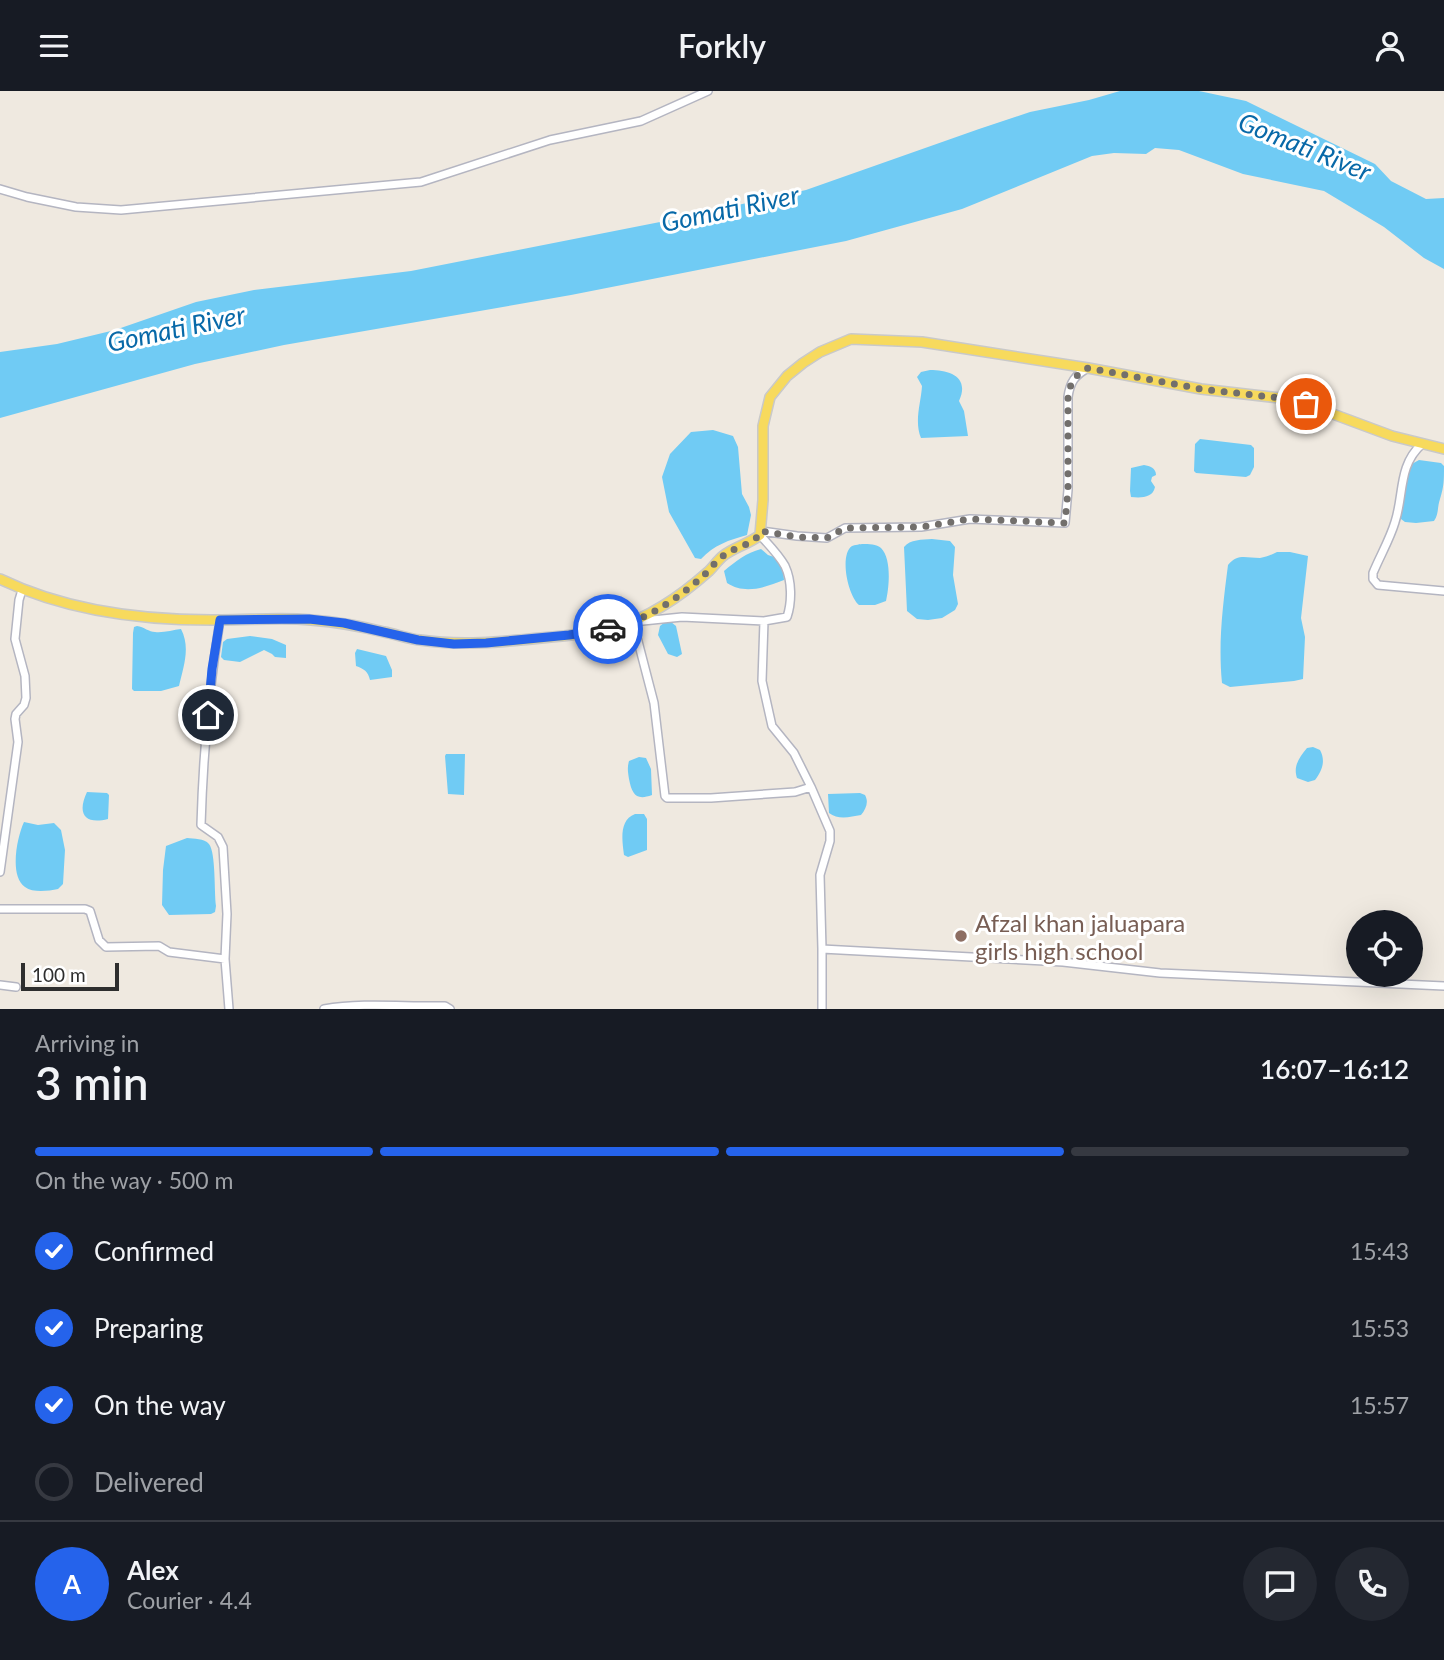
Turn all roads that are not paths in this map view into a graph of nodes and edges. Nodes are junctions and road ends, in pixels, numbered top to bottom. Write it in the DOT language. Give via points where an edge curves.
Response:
graph roads {
  1 [pos="690,91"];
  2 [pos="708,91"];
  3 [pos="683,103"];
  4 [pos="0,189"];
  5 [pos="1088,368"];
  6 [pos="1422,445"];
  7 [pos="1444,449"];
  8 [pos="761,533"];
  9 [pos="0,579"];
  10 [pos="22,590"];
  11 [pos="1444,591"];
  12 [pos="220,620"];
  13 [pos="764,621"];
  14 [pos="633,622"];
  15 [pos="811,787"];
  16 [pos="0,872"];
  17 [pos="0,909"];
  18 [pos="822,949"];
  19 [pos="225,959"];
  20 [pos="0,985"];
  21 [pos="1444,986"];
  22 [pos="16,987"];
  23 [pos="370,1007"];
  24 [pos="229,1009"];
  25 [pos="324,1009"];
  26 [pos="450,1009"];
  27 [pos="822,1009"];
  1 -- 3 [label="street"];
  2 -- 3 [label="street"];
  3 -- 4 [label="street" via="640,121 550,140 421,182 121,210 76,207"];
  5 -- 6 [label="main road" via="1280,398"];
  5 -- 8 [label="street" via="1070,384 1068,397 1065,523 970,519 921,527 845,528 827,538"];
  5 -- 8 [label="main road" via="922,342 872,339 851,339 820,352 787,376 770,397 763,426"];
  6 -- 7 [label="main road"];
  6 -- 11 [label="street" via="1411,456 1396,520 1373,579 1378,585"];
  8 -- 13 [label="street" via="786,568 790,604 786,618"];
  8 -- 14 [label="main road" via="724,554 691,587"];
  9 -- 10 [label="main road"];
  10 -- 12 [label="main road" via="103,611"];
  10 -- 16 [label="street" via="15,639 26,698 15,719 18,741"];
  12 -- 14 [label="main road" via="309,619 454,644 569,635"];
  12 -- 19 [label="street" via="201,825 218,837 223,847"];
  13 -- 14 [label="street" via="682,617"];
  13 -- 15 [label="street" via="762,681 772,726 794,753"];
  14 -- 15 [label="street" via="654,703 664,796 711,798"];
  15 -- 18 [label="street" via="830,831 820,876"];
  17 -- 19 [label="street" via="85,909 106,947 159,946 169,952"];
  18 -- 21 [label="street" via="1063,962 1160,973"];
  18 -- 27 [label="street"];
  19 -- 24 [label="street"];
  20 -- 22 [label="street"];
  23 -- 25 [label="street"];
  23 -- 26 [label="street"];
}
